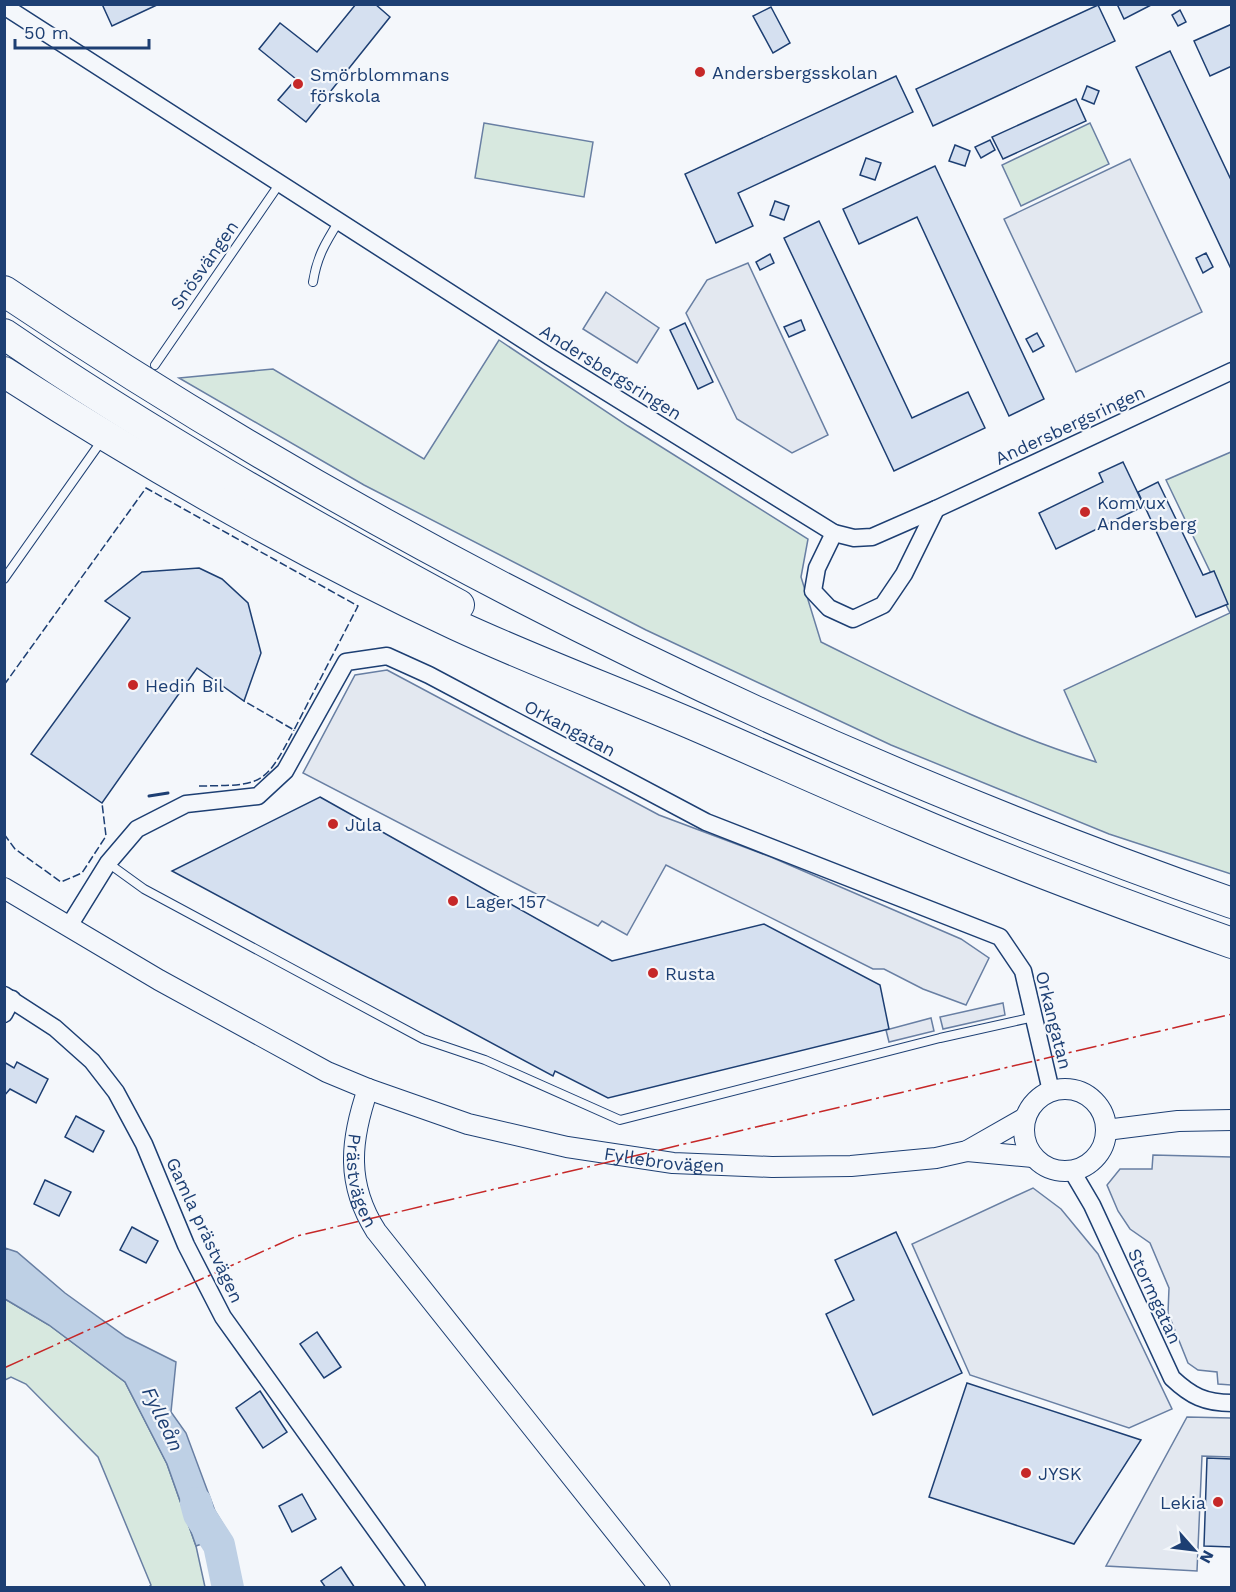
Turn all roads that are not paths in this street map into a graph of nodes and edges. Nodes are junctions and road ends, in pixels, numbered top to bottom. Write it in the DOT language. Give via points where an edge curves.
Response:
graph roads {
  1 [pos="4,6"];
  2 [pos="280,183"];
  3 [pos="339,221"];
  4 [pos="314,282"];
  5 [pos="4,291"];
  6 [pos="4,334"];
  7 [pos="155,365"];
  8 [pos="1232,371"];
  9 [pos="4,372"];
  10 [pos="100,443"];
  11 [pos="936,509"];
  12 [pos="834,533"];
  13 [pos="4,579"];
  14 [pos="696,726"];
  15 [pos="108,863"];
  16 [pos="4,888"];
  17 [pos="1232,903"];
  18 [pos="69,926"];
  19 [pos="1232,943"];
  20 [pos="8,997"];
  21 [pos="4,1014"];
  22 [pos="1034,1017"];
  23 [pos="368,1089"];
  24 [pos="1051,1091"];
  25 [pos="1025,1118"];
  26 [pos="1232,1120"];
  27 [pos="1106,1130"];
  28 [pos="967,1151"];
  29 [pos="1033,1157"];
  30 [pos="1072,1171"];
  31 [pos="1232,1403"];
  32 [pos="417,1587"];
  33 [pos="660,1587"];
  1 -- 2 [label="street, Andersbergsringen"];
  2 -- 3 [label="street, Andersbergsringen"];
  2 -- 7 [label="lane, Snösvängen"];
  3 -- 4 [label="lane" via="316,262"];
  3 -- 12 [label="street, Andersbergsringen"];
  5 -- 17 [label="highway" via="169,398 340,499 538,606 713,693 925,787"];
  6 -- 14 [label="highway" via="73,381 299,518 524,640"];
  8 -- 11 [label="street, Andersbergsringen"];
  9 -- 14 [label="highway" via="158,468 337,567 459,626"];
  10 -- 13 [label="lane"];
  11 -- 12 [label="street, Andersbergsringen" via="872,537"];
  11 -- 12 [label="street" via="904,574 883,605 853,620 829,608 813,591 817,568"];
  14 -- 19 [label="highway" via="910,819 1113,901"];
  15 -- 18 [label="street, Orkangatan"];
  15 -- 22 [label="lane" via="144,889 423,1039 485,1059 620,1120"];
  15 -- 22 [label="street, Orkangatan" via="137,829 186,804 258,796 285,771 346,662 387,656 706,822 1000,938 1023,971"];
  16 -- 18 [label="street"];
  18 -- 23 [label="street" via="327,1072"];
  20 -- 21 [label="street"];
  20 -- 32 [label="street, Gamla prästvägen" via="56,1028 92,1061 116,1092 223,1317"];
  22 -- 24 [label="street, Orkangatan"];
  23 -- 28 [label="street, Fyllebrovägen" via="468,1124 567,1148 673,1163 851,1166"];
  23 -- 33 [label="street, Prästvägen" via="353,1151 354,1176 365,1214"];
  24 -- 25 [label="street, Fyllebrovägen" via="1035,1101"];
  24 -- 27 [label="street" via="1066,1089 1088,1096 1100,1107"];
  25 -- 28 [label="street, Fyllebrovägen"];
  25 -- 29 [label="street" via="1024,1139"];
  26 -- 27 [label="street" via="1178,1120"];
  27 -- 30 [label="street" via="1099,1153 1087,1165"];
  28 -- 29 [label="street, Fyllebrovägen"];
  29 -- 30 [label="street, Fyllebrovägen" via="1051,1169"];
  30 -- 31 [label="street, Stormgatan" via="1092,1204 1172,1378 1190,1395"];
}
